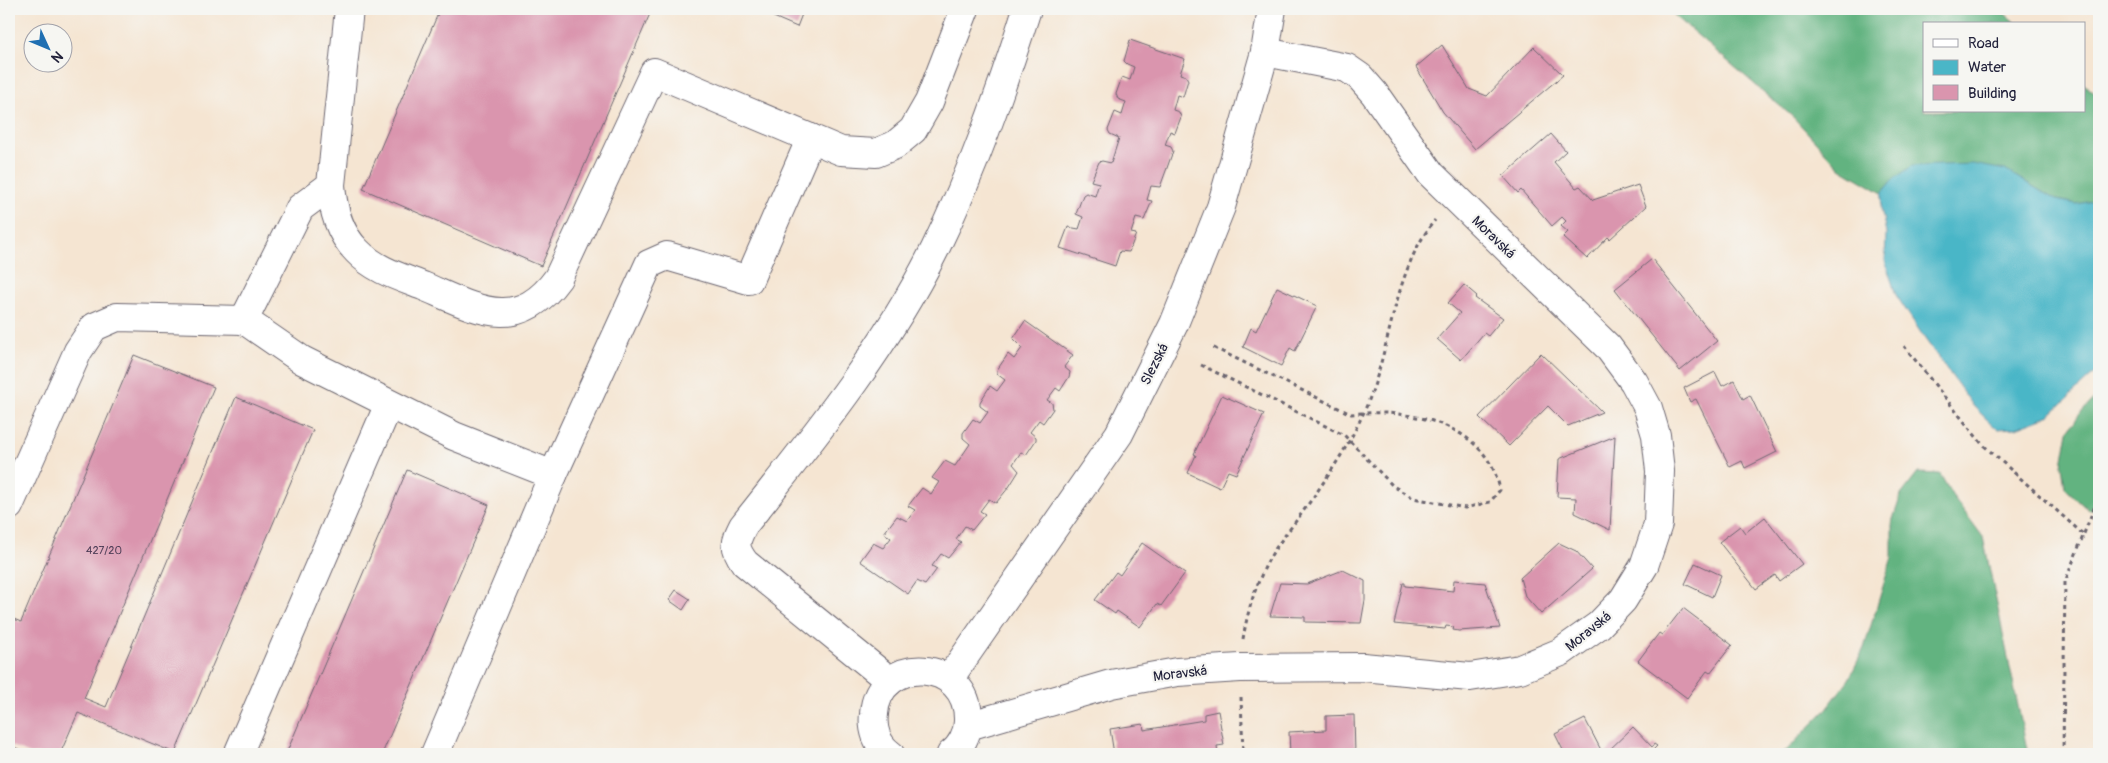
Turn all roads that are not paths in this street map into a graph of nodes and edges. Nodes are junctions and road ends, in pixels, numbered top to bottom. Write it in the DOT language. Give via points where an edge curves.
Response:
graph roads {
  1 [pos="349,9"];
  2 [pos="965,9"];
  3 [pos="1027,9"];
  4 [pos="1272,9"];
  5 [pos="1265,52"];
  6 [pos="811,138"];
  7 [pos="331,185"];
  8 [pos="244,320"];
  9 [pos="389,404"];
  10 [pos="553,475"];
  11 [pos="9,506"];
  12 [pos="949,679"];
  13 [pos="890,681"];
  14 [pos="968,726"];
  15 [pos="886,753"];
  16 [pos="238,754"];
  17 [pos="435,754"];
  18 [pos="952,754"];
  1 -- 7 [label="street"];
  2 -- 6 [label="street" via="929,102 913,130 895,145 876,153 841,151"];
  3 -- 13 [label="street" via="972,171 934,250 888,332 835,410 743,526 737,538 738,553 745,563"];
  4 -- 5 [label="street, Slezská"];
  5 -- 12 [label="street, Slezská" via="1221,207 1174,324 1118,434"];
  5 -- 14 [label="street, Moravská" via="1347,68 1360,78 1431,174 1608,347 1634,382 1648,408 1656,435 1660,471 1658,524 1644,566 1623,600 1599,625 1561,652 1520,669 1470,677 1363,667 1177,672 1111,684"];
  6 -- 7 [label="street" via="654,72 558,278 537,301 524,308 503,312 479,309 368,261 346,238 338,222"];
  6 -- 10 [label="street" via="749,280 667,256 649,264"];
  7 -- 8 [label="street" via="300,208"];
  8 -- 9 [label="street" via="302,360"];
  8 -- 11 [label="street" via="117,317 94,328 78,351"];
  9 -- 10 [label="street" via="454,436"];
  9 -- 16 [label="street"];
  10 -- 17 [label="street"];
  12 -- 13 [label="street" via="935,672 919,670 904,673"];
  12 -- 14 [label="street" via="965,700"];
  13 -- 15 [label="street" via="880,692 874,707 873,723"];
  14 -- 18 [label="street" via="963,740"];
}
